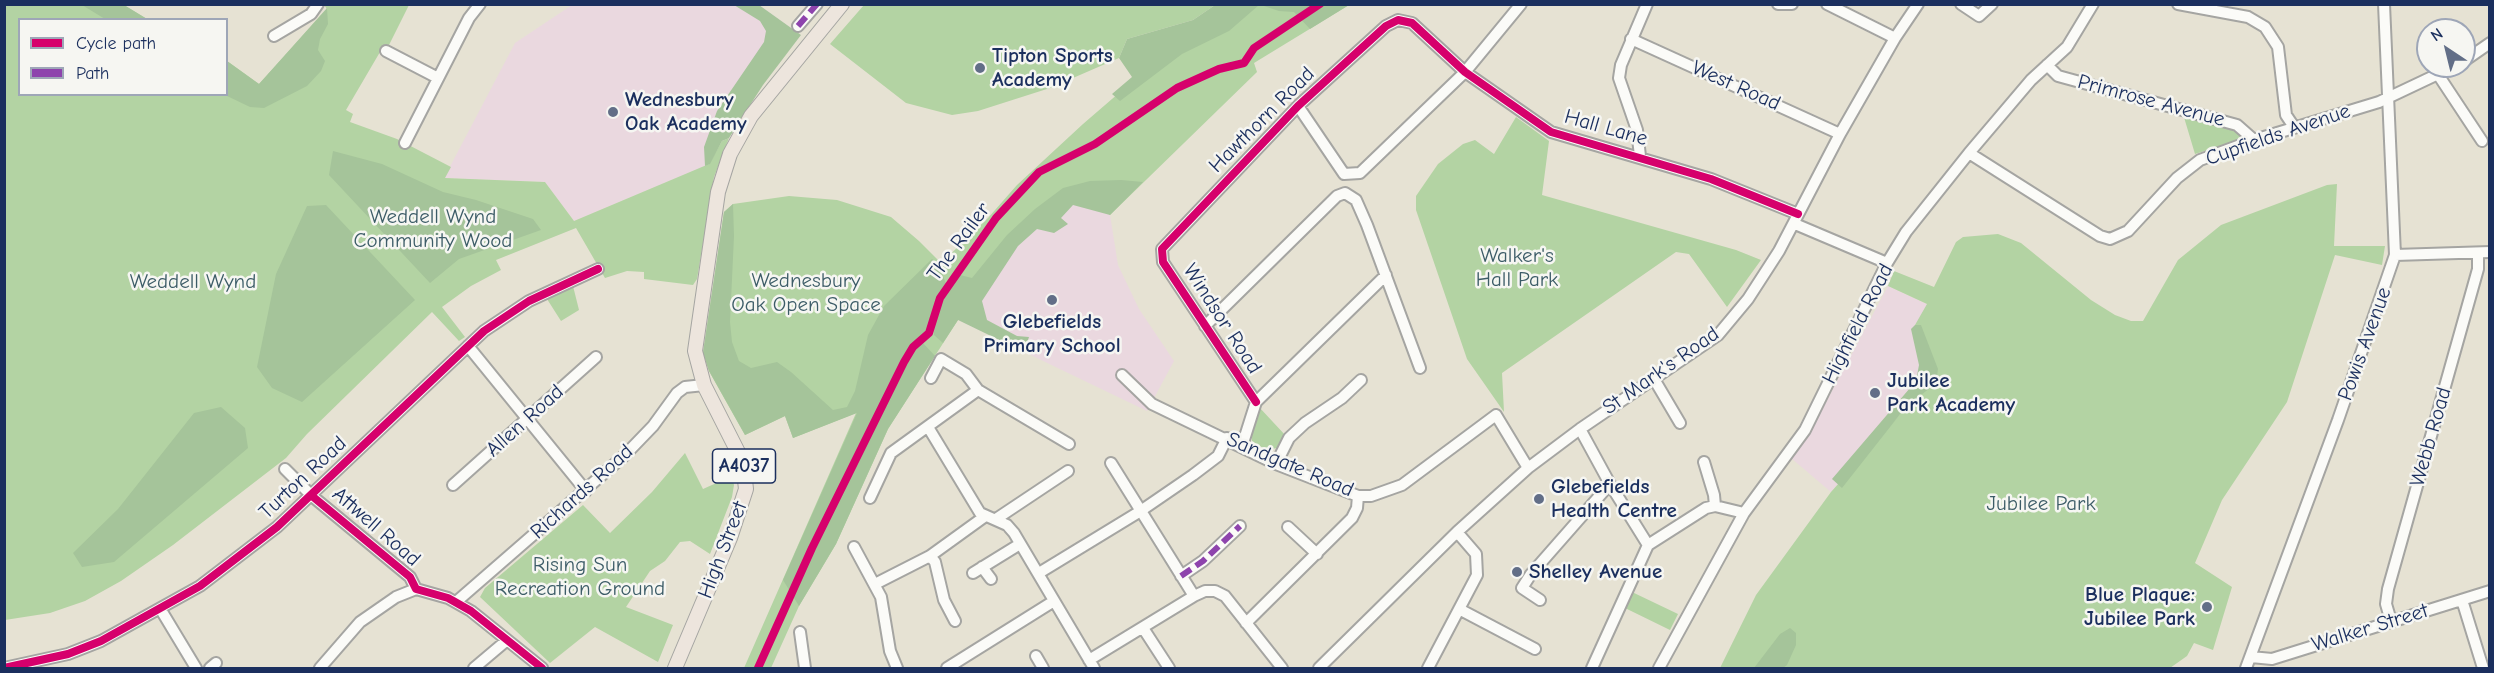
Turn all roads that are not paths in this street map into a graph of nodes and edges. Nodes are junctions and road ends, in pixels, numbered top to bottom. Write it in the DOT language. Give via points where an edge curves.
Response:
graph roads {
  1 [pos="318,4"];
  2 [pos="480,4"];
  3 [pos="817,4"];
  4 [pos="842,4"];
  5 [pos="1521,4"];
  6 [pos="1647,4"];
  7 [pos="1778,4"];
  8 [pos="1792,4"];
  9 [pos="1827,4"];
  10 [pos="1918,4"];
  11 [pos="1961,4"];
  12 [pos="1992,4"];
  13 [pos="2093,4"];
  14 [pos="2178,4"];
  15 [pos="2384,4"];
  16 [pos="1398,20"];
  17 [pos="798,26"];
  18 [pos="274,36"];
  19 [pos="1895,38"];
  20 [pos="1631,39"];
  21 [pos="2490,43"];
  22 [pos="386,51"];
  23 [pos="2476,53"];
  24 [pos="2047,65"];
  25 [pos="1465,72"];
  26 [pos="438,78"];
  27 [pos="2434,78"];
  28 [pos="2440,78"];
  29 [pos="2390,97"];
  30 [pos="1298,106"];
  31 [pos="2294,127"];
  32 [pos="1840,134"];
  33 [pos="2254,140"];
  34 [pos="2482,141"];
  35 [pos="405,143"];
  36 [pos="1969,153"];
  37 [pos="1640,156"];
  38 [pos="1797,219"];
  39 [pos="2484,252"];
  40 [pos="1161,254"];
  41 [pos="2395,255"];
  42 [pos="1887,263"];
  43 [pos="598,269"];
  44 [pos="1386,275"];
  45 [pos="1205,326"];
  46 [pos="468,346"];
  47 [pos="596,357"];
  48 [pos="1420,368"];
  49 [pos="1122,375"];
  50 [pos="931,378"];
  51 [pos="1654,379"];
  52 [pos="1361,380"];
  53 [pos="704,385"];
  54 [pos="978,390"];
  55 [pos="1256,402"];
  56 [pos="528,419"];
  57 [pos="1680,423"];
  58 [pos="928,427"];
  59 [pos="1580,429"];
  60 [pos="1227,438"];
  61 [pos="1069,444"];
  62 [pos="1242,446"];
  63 [pos="1704,462"];
  64 [pos="1111,463"];
  65 [pos="1276,464"];
  66 [pos="1528,468"];
  67 [pos="285,469"];
  68 [pos="1068,471"];
  69 [pos="1610,484"];
  70 [pos="453,485"];
  71 [pos="586,492"];
  72 [pos="312,496"];
  73 [pos="1358,496"];
  74 [pos="870,498"];
  75 [pos="1715,506"];
  76 [pos="1139,512"];
  77 [pos="1744,513"];
  78 [pos="984,517"];
  79 [pos="996,519"];
  80 [pos="1240,526"];
  81 [pos="1288,527"];
  82 [pos="1457,532"];
  83 [pos="1020,544"];
  84 [pos="1648,545"];
  85 [pos="854,547"];
  86 [pos="1317,554"];
  87 [pos="930,556"];
  88 [pos="1039,573"];
  89 [pos="1181,576"];
  90 [pos="991,579"];
  91 [pos="875,584"];
  92 [pos="416,589"];
  93 [pos="2490,591"];
  94 [pos="1194,596"];
  95 [pos="1054,600"];
  96 [pos="1540,600"];
  97 [pos="2462,600"];
  98 [pos="456,603"];
  99 [pos="1460,609"];
  100 [pos="161,610"];
  101 [pos="955,621"];
  102 [pos="2391,621"];
  103 [pos="1246,623"];
  104 [pos="1143,628"];
  105 [pos="800,632"];
  106 [pos="506,641"];
  107 [pos="1535,649"];
  108 [pos="1036,656"];
  109 [pos="2251,657"];
  110 [pos="1092,664"];
  111 [pos="2272,664"];
  112 [pos="4,668"];
  113 [pos="196,669"];
  114 [pos="320,669"];
  115 [pos="474,669"];
  116 [pos="542,669"];
  117 [pos="675,669"];
  118 [pos="805,669"];
  119 [pos="897,669"];
  120 [pos="947,669"];
  121 [pos="1043,669"];
  122 [pos="1169,669"];
  123 [pos="1282,669"];
  124 [pos="1319,669"];
  125 [pos="1428,669"];
  126 [pos="1592,669"];
  127 [pos="1659,669"];
  128 [pos="2246,669"];
  129 [pos="2483,669"];
  1 -- 18 [label="street" via="311,14"];
  2 -- 26 [label="street"];
  3 -- 17 [label="street"];
  4 -- 53 [label="main road, High Street / A4037" via="751,116 730,154 713,221 694,342"];
  5 -- 25 [label="street"];
  6 -- 20 [label="street"];
  7 -- 8 [label="street"];
  9 -- 19 [label="street"];
  10 -- 19 [label="street, St Mark's Road"];
  11 -- 12 [label="street" via="1979,16"];
  13 -- 24 [label="street, Highfield Road" via="2067,47"];
  14 -- 31 [label="street" via="2248,17 2265,27 2278,47 2286,115"];
  15 -- 29 [label="street, Powis Avenue"];
  16 -- 25 [label="street, Hall Lane" via="1412,23"];
  16 -- 30 [label="street, Hawthorn Road" via="1386,26"];
  19 -- 32 [label="street, St Mark's Road"];
  20 -- 32 [label="street, West Road"];
  20 -- 37 [label="street" via="1619,78 1637,130"];
  21 -- 23 [label="street"];
  22 -- 26 [label="street"];
  24 -- 33 [label="street, Primrose Avenue" via="2058,76 2237,125"];
  24 -- 36 [label="street, Highfield Road"];
  25 -- 30 [label="street" via="1363,171 1354,175 1344,174"];
  25 -- 37 [label="street, Hall Lane" via="1551,132"];
  26 -- 35 [label="street"];
  27 -- 29 [label="street, Cupfields Avenue"];
  28 -- 34 [label="street"];
  29 -- 31 [label="street, Cupfields Avenue"];
  29 -- 41 [label="street, Powis Avenue"];
  30 -- 40 [label="street, Hawthorn Road" via="1165,242"];
  31 -- 33 [label="street, Cupfields Avenue"];
  32 -- 38 [label="street, St Mark's Road"];
  33 -- 36 [label="street, Cupfields Avenue" via="2200,160 2128,231 2110,239"];
  36 -- 42 [label="street, Highfield Road" via="1906,232"];
  37 -- 38 [label="street, Hall Lane" via="1711,179"];
  38 -- 42 [label="street, Hall Lane"];
  38 -- 51 [label="street, St Mark's Road" via="1748,299 1718,335"];
  39 -- 41 [label="street"];
  39 -- 102 [label="street, Webb Road" via="2388,589 2386,604"];
  40 -- 45 [label="street, Windsor Road"];
  41 -- 109 [label="street, Powis Avenue"];
  42 -- 77 [label="street, Highfield Road" via="1805,430"];
  43 -- 46 [label="street, Turton Road" via="529,301 483,331"];
  44 -- 45 [label="street" via="1356,200 1345,193 1337,196"];
  44 -- 48 [label="street"];
  44 -- 55 [label="street"];
  45 -- 55 [label="street, Windsor Road"];
  46 -- 56 [label="street"];
  46 -- 72 [label="street, Turton Road"];
  47 -- 56 [label="street, Allen Road"];
  49 -- 60 [label="street, Sandgate Road" via="1152,404"];
  50 -- 54 [label="street" via="941,359 966,374"];
  51 -- 57 [label="street"];
  51 -- 59 [label="street, St Mark's Road"];
  52 -- 65 [label="street" via="1289,438"];
  53 -- 71 [label="street, Richards Road" via="685,387 677,393 640,440"];
  53 -- 117 [label="main road, High Street / A4037" via="743,462 746,489"];
  54 -- 58 [label="street"];
  54 -- 61 [label="street"];
  55 -- 62 [label="street"];
  56 -- 70 [label="street, Allen Road"];
  56 -- 71 [label="street"];
  58 -- 74 [label="street" via="891,453"];
  58 -- 78 [label="street"];
  59 -- 66 [label="street, St Mark's Road"];
  59 -- 69 [label="street"];
  60 -- 62 [label="street, Sandgate Road"];
  60 -- 76 [label="street" via="1218,456"];
  62 -- 65 [label="street, Sandgate Road"];
  63 -- 75 [label="street"];
  64 -- 76 [label="street"];
  65 -- 73 [label="street, Sandgate Road"];
  66 -- 73 [label="street, Sandgate Road" via="1496,415 1402,485 1385,493"];
  66 -- 82 [label="street, St Mark's Road"];
  67 -- 72 [label="street, Attwell Road"];
  68 -- 79 [label="street"];
  69 -- 84 [label="street"];
  69 -- 96 [label="street" via="1522,588"];
  71 -- 98 [label="street, Richards Road"];
  72 -- 92 [label="street, Attwell Road" via="410,576"];
  72 -- 100 [label="street, Turton Road" via="200,586"];
  73 -- 86 [label="street" via="1352,518"];
  75 -- 77 [label="street"];
  75 -- 84 [label="street"];
  76 -- 88 [label="street"];
  76 -- 89 [label="street"];
  77 -- 127 [label="street, Highfield Road"];
  78 -- 79 [label="street"];
  78 -- 87 [label="street"];
  79 -- 83 [label="street" via="1007,525"];
  80 -- 89 [label="street"];
  81 -- 86 [label="street"];
  82 -- 99 [label="street" via="1476,554 1479,568"];
  82 -- 124 [label="street, St Mark's Road"];
  83 -- 88 [label="street"];
  83 -- 90 [label="street" via="978,570"];
  84 -- 126 [label="street"];
  85 -- 91 [label="street"];
  86 -- 103 [label="street"];
  87 -- 91 [label="street"];
  87 -- 101 [label="street"];
  88 -- 95 [label="street"];
  89 -- 94 [label="street"];
  91 -- 119 [label="street"];
  92 -- 98 [label="street, Attwell Road"];
  92 -- 114 [label="street" via="396,597 360,622"];
  93 -- 97 [label="street, Walker Street"];
  94 -- 103 [label="street" via="1205,591 1225,596"];
  94 -- 104 [label="street"];
  95 -- 110 [label="street"];
  95 -- 120 [label="street"];
  97 -- 102 [label="street, Walker Street"];
  97 -- 129 [label="street"];
  98 -- 106 [label="street, Attwell Road"];
  99 -- 107 [label="street"];
  99 -- 125 [label="street"];
  100 -- 112 [label="street, Turton Road" via="68,654"];
  100 -- 113 [label="street"];
  102 -- 111 [label="street, Walker Street"];
  103 -- 123 [label="street"];
  104 -- 110 [label="street"];
  104 -- 122 [label="street"];
  105 -- 118 [label="street"];
  106 -- 115 [label="street"];
  106 -- 116 [label="street, Attwell Road"];
  108 -- 121 [label="street"];
  109 -- 111 [label="street, Walker Street"];
  109 -- 128 [label="street, Powis Avenue"];
}
